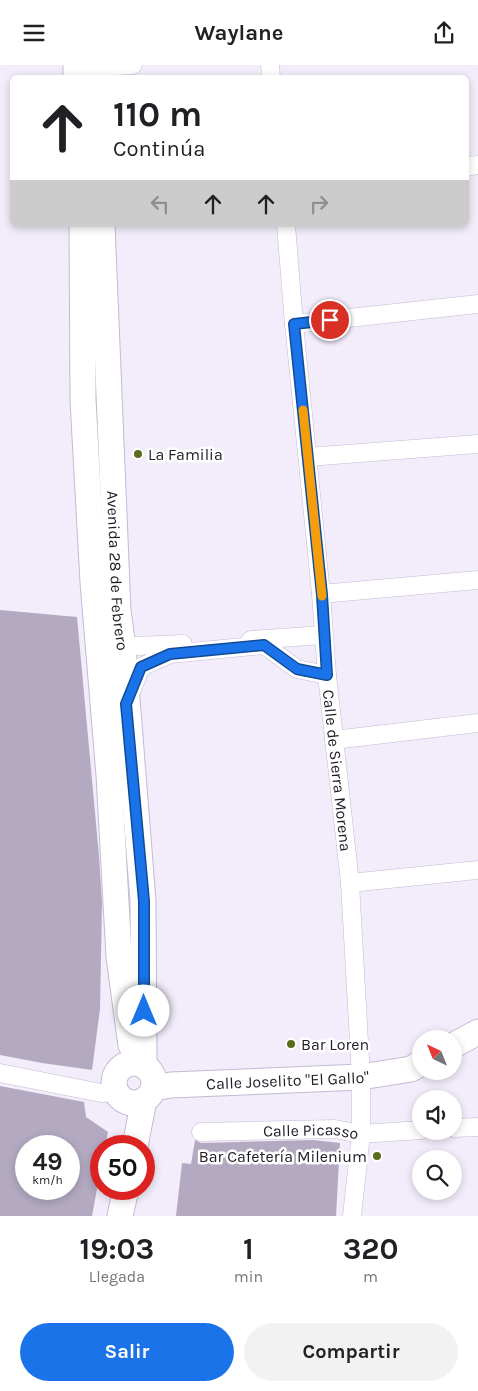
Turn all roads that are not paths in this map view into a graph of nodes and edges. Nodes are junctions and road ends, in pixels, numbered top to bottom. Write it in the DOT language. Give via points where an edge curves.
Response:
graph roads {
  1 [pos="133,65"];
  2 [pos="91,69"];
  3 [pos="82,227"];
  4 [pos="102,227"];
  5 [pos="286,227"];
  6 [pos="478,304"];
  7 [pos="294,324"];
  8 [pos="478,444"];
  9 [pos="308,457"];
  10 [pos="478,580"];
  11 [pos="322,595"];
  12 [pos="118,611"];
  13 [pos="323,635"];
  14 [pos="169,645"];
  15 [pos="122,648"];
  16 [pos="327,675"];
  17 [pos="126,704"];
  18 [pos="478,723"];
  19 [pos="334,740"];
  20 [pos="478,870"];
  21 [pos="350,883"];
  22 [pos="478,1032"];
  23 [pos="462,1041"];
  24 [pos="412,1068"];
  25 [pos="0,1073"];
  26 [pos="361,1077"];
  27 [pos="138,1085"];
  28 [pos="478,1127"];
  29 [pos="462,1128"];
  30 [pos="412,1131"];
  31 [pos="201,1132"];
  32 [pos="361,1134"];
  33 [pos="124,1135"];
  34 [pos="136,1135"];
  35 [pos="110,1200"];
  36 [pos="124,1200"];
  37 [pos="107,1216"];
  38 [pos="120,1216"];
  39 [pos="352,1216"];
  1 -- 2 [label="street"];
  3 -- 27 [label="main road, Avenida 28 de Febrero" via="83,400 93,582 109,775 119,957"];
  4 -- 12 [label="main road, Avenida 28 de Febrero"];
  5 -- 7 [label="street, Calle de Sierra Morena"];
  6 -- 7 [label="street"];
  7 -- 9 [label="street, Calle de Sierra Morena"];
  8 -- 9 [label="street"];
  9 -- 11 [label="street, Calle de Sierra Morena"];
  10 -- 11 [label="street"];
  11 -- 13 [label="street, Calle de Sierra Morena"];
  12 -- 14 [label="street" via="133,632"];
  12 -- 15 [label="main road, Avenida 28 de Febrero"];
  13 -- 14 [label="street"];
  13 -- 16 [label="street, Calle de Sierra Morena"];
  14 -- 15 [label="street"];
  15 -- 17 [label="main road, Avenida 28 de Febrero"];
  16 -- 17 [label="street" via="297,669 264,645 170,654 141,667"];
  16 -- 19 [label="street, Calle de Sierra Morena"];
  17 -- 27 [label="main road, Avenida 28 de Febrero" via="144,901"];
  18 -- 19 [label="street"];
  19 -- 21 [label="street, Calle de Sierra Morena"];
  20 -- 21 [label="street"];
  21 -- 26 [label="street, Calle de Sierra Morena"];
  22 -- 23 [label="main road"];
  24 -- 26 [label="main road, Calle Joselito \"El Gallo\""];
  25 -- 27 [label="street" via="101,1093"];
  26 -- 27 [label="main road, Calle Joselito \"El Gallo\""];
  26 -- 32 [label="street, Calle de Sierra Morena"];
  27 -- 33 [label="main road, Avenida 28 de Febrero"];
  27 -- 34 [label="main road, Avenida 28 de Febrero"];
  28 -- 29 [label="street"];
  30 -- 32 [label="street, Calle Picasso"];
  31 -- 32 [label="street, Calle Picasso" via="335,1129"];
  32 -- 39 [label="street, Calle de Sierra Morena"];
  35 -- 37 [label="main road"];
  36 -- 38 [label="main road"];
}
